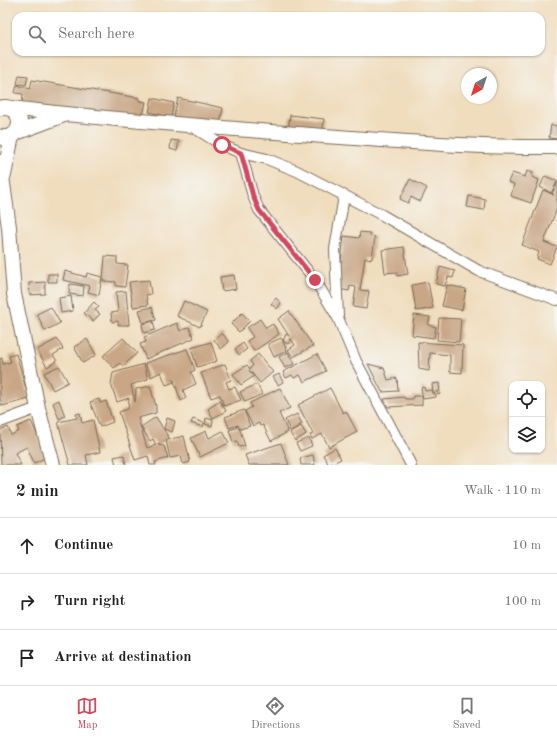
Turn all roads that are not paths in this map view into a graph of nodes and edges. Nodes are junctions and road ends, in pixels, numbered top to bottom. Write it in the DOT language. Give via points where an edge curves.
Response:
graph roads {
  1 [pos="3,107"];
  2 [pos="66,115"];
  3 [pos="191,126"];
  4 [pos="9,135"];
  5 [pos="557,147"];
  6 [pos="241,153"];
  7 [pos="0,162"];
  8 [pos="3,181"];
  9 [pos="344,196"];
  10 [pos="557,300"];
  11 [pos="338,318"];
  12 [pos="38,408"];
  13 [pos="0,422"];
  14 [pos="53,465"];
  15 [pos="411,465"];
  1 -- 2 [label="street"];
  1 -- 4 [label="main road" via="18,115 20,119 20,124"];
  2 -- 3 [label="street"];
  2 -- 4 [label="street"];
  3 -- 5 [label="street" via="418,144 500,148"];
  3 -- 6 [label="street"];
  4 -- 8 [label="street"];
  6 -- 9 [label="street" via="278,162"];
  6 -- 11 [label="street" via="259,210 315,280"];
  7 -- 8 [label="street"];
  8 -- 12 [label="street" via="14,294"];
  9 -- 10 [label="street" via="479,271"];
  9 -- 11 [label="street" via="335,249"];
  11 -- 15 [label="street" via="356,361"];
  12 -- 13 [label="street"];
  12 -- 14 [label="street"];
}
